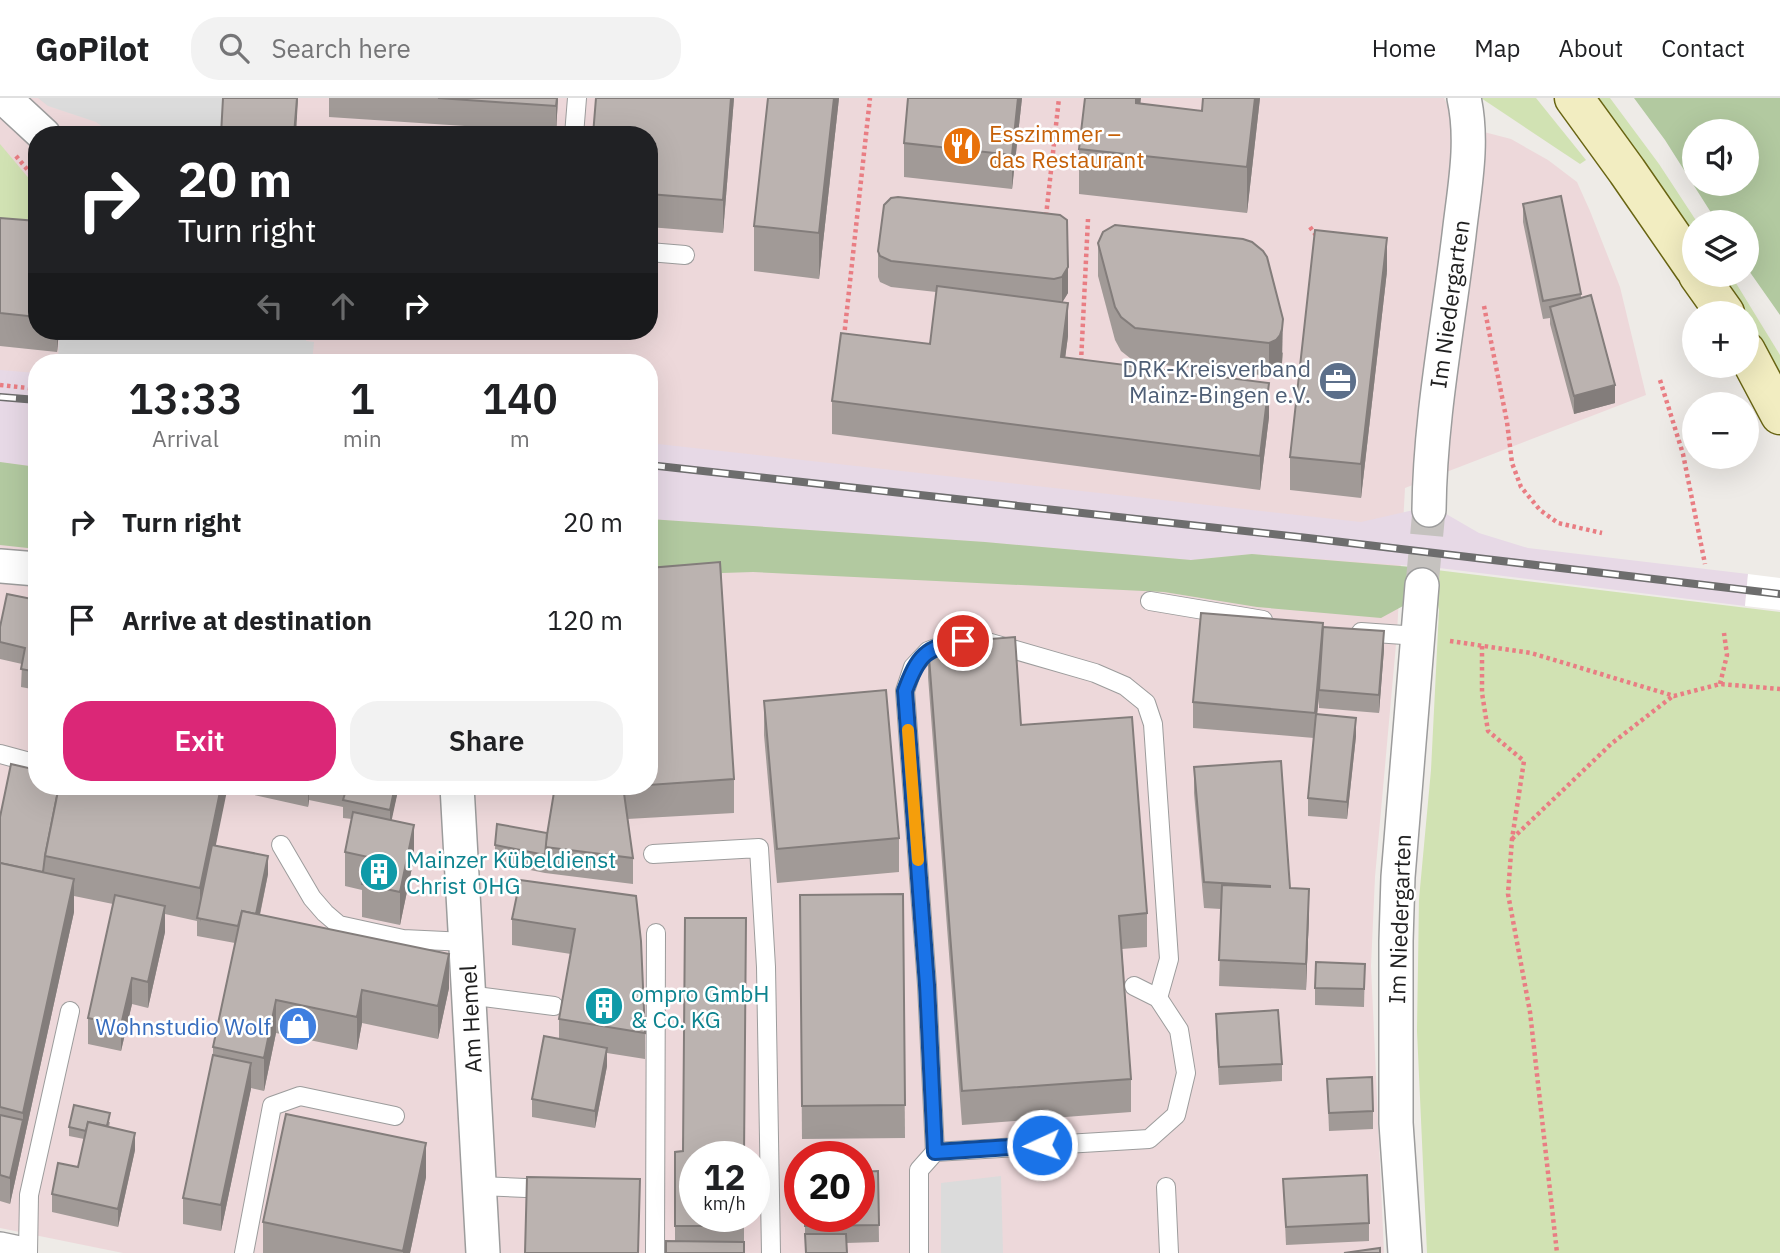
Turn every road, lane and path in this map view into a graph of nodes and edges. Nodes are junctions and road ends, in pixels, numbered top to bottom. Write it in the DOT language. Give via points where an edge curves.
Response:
graph roads {
  1 [pos="577,98"];
  2 [pos="870,98"];
  3 [pos="1059,98"];
  4 [pos="1464,98"];
  5 [pos="1574,98"];
  6 [pos="10,104"];
  7 [pos="34,126"];
  8 [pos="575,126"];
  9 [pos="1046,216"];
  10 [pos="1088,219"];
  11 [pos="1310,227"];
  12 [pos="1323,246"];
  13 [pos="1682,251"];
  14 [pos="658,253"];
  15 [pos="685,255"];
  16 [pos="1483,302"];
  17 [pos="844,341"];
  18 [pos="1081,367"];
  19 [pos="1759,375"];
  20 [pos="1660,380"];
  21 [pos="0,386"];
  22 [pos="28,388"];
  23 [pos="1780,415"];
  24 [pos="1429,510"];
  25 [pos="1602,533"];
  26 [pos="1705,564"];
  27 [pos="0,566"];
  28 [pos="28,568"];
  29 [pos="1422,585"];
  30 [pos="1150,601"];
  31 [pos="1278,622"];
  32 [pos="1342,630"];
  33 [pos="1724,633"];
  34 [pos="1418,636"];
  35 [pos="1482,646"];
  36 [pos="1720,684"];
  37 [pos="1780,689"];
  38 [pos="1674,696"];
  39 [pos="0,754"];
  40 [pos="28,762"];
  41 [pos="458,795"];
  42 [pos="1512,839"];
  43 [pos="281,845"];
  44 [pos="653,854"];
  45 [pos="656,933"];
  46 [pos="466,942"];
  47 [pos="1135,986"];
  48 [pos="468,995"];
  49 [pos="1158,998"];
  50 [pos="554,1006"];
  51 [pos="70,1011"];
  52 [pos="395,1115"];
  53 [pos="935,1152"];
  54 [pos="479,1186"];
  55 [pos="1167,1187"];
  56 [pos="569,1189"];
  57 [pos="0,1249"];
  58 [pos="19,1253"];
  59 [pos="28,1253"];
  60 [pos="244,1253"];
  61 [pos="483,1253"];
  62 [pos="654,1253"];
  63 [pos="771,1253"];
  64 [pos="919,1253"];
  65 [pos="1169,1253"];
  66 [pos="1405,1253"];
  67 [pos="1556,1253"];
  1 -- 8 [label="lane"];
  2 -- 17 [label="path"];
  3 -- 9 [label="path"];
  4 -- 24 [label="street, Im Niedergarten" via="1468,159 1438,382"];
  5 -- 13 [label="main road"];
  6 -- 7 [label="street"];
  10 -- 18 [label="path"];
  11 -- 12 [label="path"];
  14 -- 15 [label="lane"];
  16 -- 25 [label="path" via="1512,463 1521,487 1558,523"];
  19 -- 23 [label="main road"];
  20 -- 26 [label="path" via="1683,454"];
  21 -- 22 [label="path"];
  27 -- 28 [label="street"];
  29 -- 34 [label="street, Im Niedergarten"];
  30 -- 31 [label="lane"];
  32 -- 34 [label="lane"];
  33 -- 36 [label="path" via="1727,655"];
  34 -- 35 [label="path"];
  34 -- 66 [label="street, Im Niedergarten" via="1396,940 1396,1123"];
  35 -- 38 [label="path" via="1531,653"];
  35 -- 42 [label="path" via="1488,731 1524,761"];
  36 -- 37 [label="path"];
  36 -- 38 [label="path"];
  38 -- 42 [label="path" via="1611,744"];
  39 -- 40 [label="lane"];
  41 -- 46 [label="street, Am Hemel"];
  42 -- 67 [label="path" via="1508,894 1530,1012"];
  43 -- 46 [label="lane" via="312,898 339,925 403,939"];
  44 -- 63 [label="lane" via="759,848"];
  45 -- 62 [label="lane"];
  46 -- 48 [label="street, Am Hemel"];
  47 -- 49 [label="lane"];
  48 -- 50 [label="lane"];
  48 -- 54 [label="street, Am Hemel"];
  49 -- 53 [label="lane" via="1179,1030 1186,1073 1176,1115 1149,1139"];
  49 -- 53 [label="lane" via="1169,959 1153,724 1146,703 1125,686 1096,673 976,639 928,651 914,667 905,691"];
  51 -- 59 [label="lane" via="29,1195"];
  52 -- 60 [label="lane" via="300,1096 272,1106"];
  53 -- 64 [label="lane" via="919,1170"];
  54 -- 56 [label="lane"];
  54 -- 61 [label="street, Am Hemel"];
  55 -- 65 [label="lane"];
  57 -- 58 [label="street"];
}
